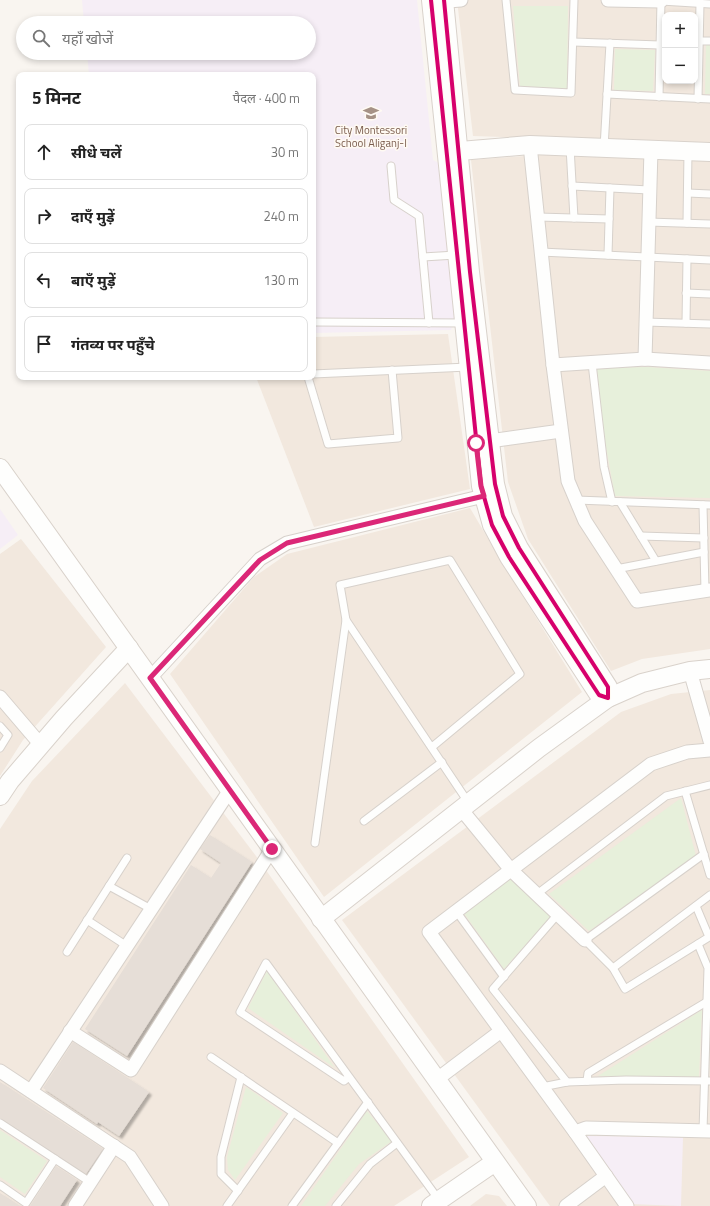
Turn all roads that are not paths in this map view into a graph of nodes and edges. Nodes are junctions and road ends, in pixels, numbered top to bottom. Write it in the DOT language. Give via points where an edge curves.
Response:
graph roads {
  1 [pos="506,0"];
  2 [pos="574,0"];
  3 [pos="608,0"];
  4 [pos="661,0"];
  5 [pos="443,1"];
  6 [pos="700,3"];
  7 [pos="710,4"];
  8 [pos="699,41"];
  9 [pos="710,41"];
  10 [pos="573,42"];
  11 [pos="610,43"];
  12 [pos="660,45"];
  13 [pos="607,94"];
  14 [pos="659,97"];
  15 [pos="698,99"];
  16 [pos="710,99"];
  17 [pos="530,145"];
  18 [pos="570,146"];
  19 [pos="604,148"];
  20 [pos="650,150"];
  21 [pos="688,151"];
  22 [pos="453,152"];
  23 [pos="710,152"];
  24 [pos="391,166"];
  25 [pos="572,186"];
  26 [pos="610,188"];
  27 [pos="649,190"];
  28 [pos="688,193"];
  29 [pos="710,194"];
  30 [pos="538,217"];
  31 [pos="574,218"];
  32 [pos="609,219"];
  33 [pos="648,222"];
  34 [pos="687,223"];
  35 [pos="710,224"];
  36 [pos="541,252"];
  37 [pos="457,254"];
  38 [pos="608,255"];
  39 [pos="423,257"];
  40 [pos="647,257"];
  41 [pos="687,259"];
  42 [pos="710,260"];
  43 [pos="686,293"];
  44 [pos="710,294"];
  45 [pos="316,322"];
  46 [pos="646,322"];
  47 [pos="429,323"];
  48 [pos="464,323"];
  49 [pos="686,324"];
  50 [pos="710,324"];
  51 [pos="644,359"];
  52 [pos="592,363"];
  53 [pos="710,363"];
  54 [pos="553,366"];
  55 [pos="469,367"];
  56 [pos="392,370"];
  57 [pos="316,374"];
  58 [pos="309,380"];
  59 [pos="561,431"];
  60 [pos="483,442"];
  61 [pos="0,468"];
  62 [pos="490,495"];
  63 [pos="576,500"];
  64 [pos="612,502"];
  65 [pos="620,502"];
  66 [pos="706,505"];
  67 [pos="641,536"];
  68 [pos="704,538"];
  69 [pos="704,552"];
  70 [pos="656,561"];
  71 [pos="616,569"];
  72 [pos="707,590"];
  73 [pos="346,620"];
  74 [pos="129,648"];
  75 [pos="710,670"];
  76 [pos="690,671"];
  77 [pos="150,678"];
  78 [pos="0,697"];
  79 [pos="608,698"];
  80 [pos="0,726"];
  81 [pos="710,741"];
  82 [pos="41,745"];
  83 [pos="432,747"];
  84 [pos="0,748"];
  85 [pos="710,750"];
  86 [pos="442,762"];
  87 [pos="710,785"];
  88 [pos="230,790"];
  89 [pos="685,791"];
  90 [pos="0,796"];
  91 [pos="465,806"];
  92 [pos="364,821"];
  93 [pos="315,843"];
  94 [pos="272,849"];
  95 [pos="704,854"];
  96 [pos="127,858"];
  97 [pos="511,870"];
  98 [pos="710,875"];
  99 [pos="110,886"];
  100 [pos="536,894"];
  101 [pos="710,895"];
  102 [pos="696,906"];
  103 [pos="151,909"];
  104 [pos="456,911"];
  105 [pos="558,914"];
  106 [pos="321,919"];
  107 [pos="87,920"];
  108 [pos="585,940"];
  109 [pos="698,944"];
  110 [pos="127,946"];
  111 [pos="67,952"];
  112 [pos="613,968"];
  113 [pos="504,977"];
  114 [pos="708,1001"];
  115 [pos="70,1031"];
  116 [pos="501,1031"];
  117 [pos="708,1046"];
  118 [pos="211,1057"];
  119 [pos="0,1071"];
  120 [pos="349,1077"];
  121 [pos="241,1078"];
  122 [pos="436,1080"];
  123 [pos="587,1081"];
  124 [pos="708,1081"];
  125 [pos="567,1082"];
  126 [pos="542,1087"];
  127 [pos="31,1091"];
  128 [pos="368,1102"];
  129 [pos="293,1113"];
  130 [pos="0,1123"];
  131 [pos="706,1131"];
  132 [pos="575,1132"];
  133 [pos="397,1142"];
  134 [pos="338,1143"];
  135 [pos="114,1146"];
  136 [pos="55,1159"];
  137 [pos="495,1162"];
  138 [pos="606,1176"];
  139 [pos="90,1182"];
  140 [pos="0,1185"];
  141 [pos="238,1191"];
  142 [pos="435,1203"];
  143 [pos="74,1206"];
  144 [pos="162,1206"];
  145 [pos="227,1206"];
  146 [pos="292,1206"];
  147 [pos="336,1206"];
  148 [pos="527,1206"];
  149 [pos="566,1206"];
  150 [pos="627,1206"];
  1 -- 10 [label="lane" via="515,90 572,93"];
  2 -- 10 [label="lane"];
  3 -- 4 [label="street"];
  4 -- 6 [label="lane"];
  4 -- 12 [label="lane"];
  5 -- 22 [label="street"];
  6 -- 7 [label="lane"];
  6 -- 8 [label="lane"];
  8 -- 9 [label="lane"];
  8 -- 15 [label="lane"];
  10 -- 11 [label="lane"];
  11 -- 12 [label="lane"];
  11 -- 13 [label="lane"];
  12 -- 14 [label="lane"];
  13 -- 14 [label="lane"];
  13 -- 19 [label="lane"];
  14 -- 15 [label="lane"];
  15 -- 16 [label="lane"];
  17 -- 18 [label="street"];
  17 -- 22 [label="street"];
  17 -- 30 [label="street"];
  18 -- 19 [label="street"];
  18 -- 25 [label="lane"];
  19 -- 20 [label="street"];
  20 -- 21 [label="street"];
  20 -- 27 [label="street"];
  21 -- 23 [label="street"];
  21 -- 28 [label="lane"];
  22 -- 37 [label="street"];
  22 -- 60 [label="street" via="470,272"];
  24 -- 39 [label="lane" via="394,200 419,216"];
  25 -- 26 [label="lane"];
  25 -- 31 [label="lane"];
  26 -- 27 [label="lane"];
  26 -- 32 [label="lane"];
  27 -- 33 [label="street"];
  28 -- 29 [label="lane"];
  28 -- 34 [label="lane"];
  30 -- 31 [label="lane"];
  30 -- 36 [label="street"];
  31 -- 32 [label="lane"];
  32 -- 38 [label="lane"];
  33 -- 34 [label="lane"];
  33 -- 40 [label="street"];
  34 -- 35 [label="lane"];
  36 -- 38 [label="lane"];
  36 -- 54 [label="street"];
  37 -- 39 [label="lane"];
  37 -- 48 [label="street"];
  38 -- 40 [label="lane"];
  39 -- 47 [label="lane"];
  40 -- 41 [label="lane"];
  40 -- 46 [label="street"];
  41 -- 42 [label="lane"];
  41 -- 43 [label="lane"];
  43 -- 44 [label="lane"];
  43 -- 49 [label="lane"];
  45 -- 47 [label="lane"];
  46 -- 49 [label="lane"];
  46 -- 51 [label="street"];
  47 -- 48 [label="lane"];
  48 -- 55 [label="street"];
  49 -- 50 [label="lane"];
  51 -- 52 [label="street"];
  51 -- 53 [label="street"];
  52 -- 54 [label="street"];
  52 -- 64 [label="lane" via="604,467"];
  54 -- 59 [label="street"];
  55 -- 56 [label="lane"];
  55 -- 60 [label="street"];
  56 -- 57 [label="lane"];
  56 -- 58 [label="lane" via="398,438 328,444"];
  59 -- 60 [label="street"];
  59 -- 63 [label="street" via="568,481"];
  60 -- 62 [label="street" via="481,486"];
  61 -- 74 [label="street"];
  62 -- 77 [label="street" via="287,543 260,560"];
  62 -- 79 [label="street" via="492,525 509,557 599,695"];
  63 -- 64 [label="lane"];
  63 -- 71 [label="street" via="585,521"];
  64 -- 65 [label="lane"];
  65 -- 66 [label="lane"];
  65 -- 67 [label="lane"];
  66 -- 68 [label="lane"];
  67 -- 68 [label="lane"];
  67 -- 70 [label="lane"];
  68 -- 69 [label="lane"];
  69 -- 70 [label="lane"];
  69 -- 72 [label="lane"];
  70 -- 71 [label="lane"];
  71 -- 72 [label="street" via="637,601"];
  73 -- 83 [label="lane"];
  73 -- 83 [label="lane" via="340,586 450,560 520,674"];
  73 -- 93 [label="lane"];
  74 -- 77 [label="street"];
  74 -- 82 [label="street"];
  75 -- 76 [label="street"];
  76 -- 79 [label="street" via="642,683"];
  76 -- 81 [label="street"];
  77 -- 88 [label="street"];
  78 -- 82 [label="street"];
  79 -- 91 [label="street"];
  80 -- 84 [label="lane" via="8,735"];
  82 -- 90 [label="street"];
  83 -- 86 [label="lane"];
  85 -- 97 [label="street" via="687,752 650,764"];
  86 -- 91 [label="lane"];
  86 -- 92 [label="lane"];
  87 -- 89 [label="lane"];
  88 -- 94 [label="street"];
  88 -- 103 [label="street"];
  89 -- 95 [label="lane"];
  89 -- 100 [label="lane" via="666,796"];
  91 -- 97 [label="street"];
  91 -- 106 [label="street"];
  94 -- 106 [label="street"];
  94 -- 115 [label="street" via="131,1070"];
  95 -- 98 [label="lane"];
  95 -- 108 [label="lane"];
  96 -- 99 [label="lane"];
  97 -- 100 [label="street"];
  97 -- 104 [label="street"];
  99 -- 103 [label="lane"];
  99 -- 107 [label="lane"];
  100 -- 105 [label="street"];
  101 -- 102 [label="lane"];
  102 -- 109 [label="lane" via="709,937"];
  102 -- 112 [label="lane"];
  103 -- 110 [label="street"];
  104 -- 113 [label="lane"];
  104 -- 116 [label="street" via="429,932"];
  105 -- 108 [label="street"];
  105 -- 113 [label="lane"];
  106 -- 122 [label="street"];
  107 -- 110 [label="lane"];
  107 -- 111 [label="lane"];
  108 -- 112 [label="lane"];
  109 -- 112 [label="lane" via="625,989"];
  109 -- 114 [label="lane" via="708,968"];
  110 -- 115 [label="street"];
  113 -- 125 [label="lane" via="493,989"];
  114 -- 117 [label="lane"];
  114 -- 123 [label="lane" via="588,1073"];
  115 -- 127 [label="street"];
  116 -- 122 [label="street"];
  116 -- 126 [label="street"];
  117 -- 124 [label="lane"];
  118 -- 121 [label="lane"];
  119 -- 127 [label="street"];
  120 -- 120 [label="lane" via="344,1081 240,1012 266,963"];
  120 -- 128 [label="lane"];
  121 -- 129 [label="lane"];
  121 -- 141 [label="lane" via="221,1157 221,1174"];
  122 -- 137 [label="street"];
  123 -- 124 [label="lane"];
  123 -- 125 [label="lane"];
  124 -- 131 [label="lane"];
  125 -- 126 [label="lane"];
  126 -- 132 [label="street"];
  127 -- 135 [label="street"];
  128 -- 133 [label="lane"];
  128 -- 134 [label="lane"];
  129 -- 134 [label="lane"];
  129 -- 141 [label="lane"];
  130 -- 136 [label="lane"];
  131 -- 132 [label="street" via="586,1128"];
  132 -- 138 [label="street"];
  133 -- 142 [label="lane"];
  133 -- 147 [label="lane" via="370,1164"];
  134 -- 146 [label="lane"];
  135 -- 139 [label="street"];
  135 -- 144 [label="street" via="130,1157"];
  136 -- 139 [label="lane"];
  136 -- 140 [label="lane" via="26,1203"];
  137 -- 142 [label="street"];
  137 -- 148 [label="street"];
  138 -- 149 [label="street"];
  138 -- 150 [label="street"];
  139 -- 143 [label="street"];
  141 -- 145 [label="lane"];
}
